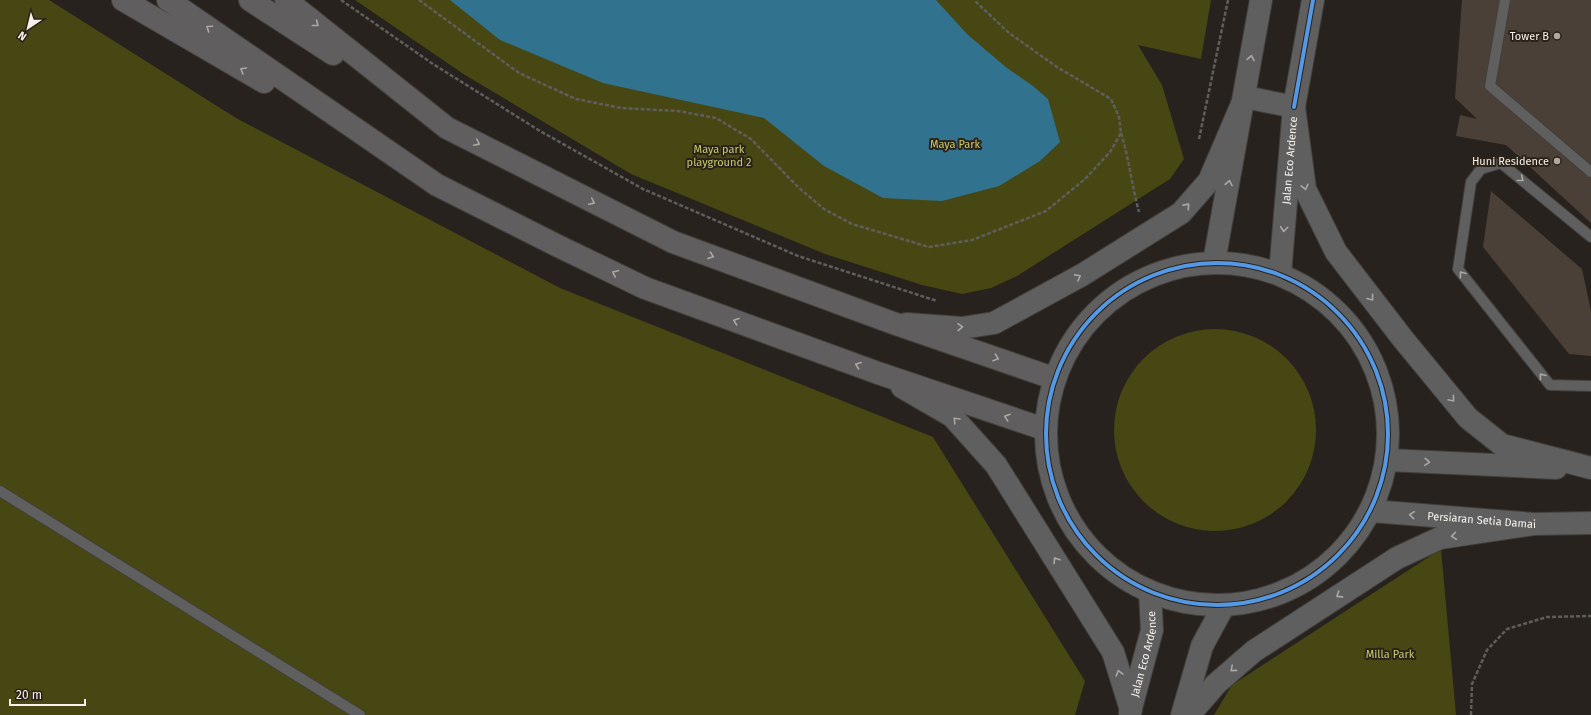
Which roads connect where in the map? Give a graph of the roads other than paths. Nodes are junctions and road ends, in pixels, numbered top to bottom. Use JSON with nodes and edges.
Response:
{"nodes":[{"id":1,"x":123,"y":0,"type":"edge"},
{"id":2,"x":168,"y":0,"type":"edge"},
{"id":3,"x":250,"y":0,"type":"edge"},
{"id":4,"x":286,"y":0,"type":"edge"},
{"id":5,"x":1261,"y":0,"type":"edge"},
{"id":6,"x":1312,"y":0,"type":"edge"},
{"id":7,"x":1505,"y":0,"type":"edge"},
{"id":8,"x":1245,"y":96,"type":"junction"},
{"id":9,"x":1294,"y":107,"type":"junction"},
{"id":10,"x":447,"y":128,"type":"junction"},
{"id":11,"x":410,"y":167,"type":"junction"},
{"id":12,"x":1591,"y":172,"type":"edge"},
{"id":13,"x":1591,"y":237,"type":"edge"},
{"id":14,"x":1214,"y":262,"type":"junction"},
{"id":15,"x":1280,"y":274,"type":"junction"},
{"id":16,"x":893,"y":323,"type":"junction"},
{"id":17,"x":878,"y":373,"type":"junction"},
{"id":18,"x":1053,"y":378,"type":"junction"},
{"id":19,"x":1591,"y":386,"type":"edge"},
{"id":20,"x":1044,"y":429,"type":"junction"},
{"id":21,"x":1388,"y":460,"type":"junction"},
{"id":22,"x":1591,"y":469,"type":"edge"},
{"id":23,"x":0,"y":491,"type":"edge"},
{"id":24,"x":1372,"y":512,"type":"junction"},
{"id":25,"x":1591,"y":523,"type":"edge"},
{"id":26,"x":1534,"y":524,"type":"junction"},
{"id":27,"x":1150,"y":592,"type":"junction"},
{"id":28,"x":1223,"y":607,"type":"junction"},
{"id":29,"x":1130,"y":712,"type":"edge"},
{"id":30,"x":360,"y":715,"type":"edge"},
{"id":31,"x":1182,"y":715,"type":"edge"},
{"id":32,"x":1189,"y":715,"type":"edge"}],
"edges":[{"from":11,"to":1,"type":"highway","one_way":true},
{"from":11,"to":2,"type":"highway","one_way":true},
{"from":3,"to":10,"type":"highway"},
{"from":4,"to":10,"type":"highway","one_way":true},
{"from":8,"to":5,"type":"street","one_way":true},
{"from":6,"to":9,"type":"street","name":"Jalan Eco Ardence"},
{"from":7,"to":12,"type":"lane"},
{"from":8,"to":9,"type":"street"},
{"from":14,"to":8,"type":"street","one_way":true},
{"from":16,"to":8,"type":"street","one_way":true},
{"from":9,"to":15,"type":"street","name":"Jalan Eco Ardence","one_way":true},
{"from":9,"to":22,"type":"street","one_way":true},
{"from":10,"to":16,"type":"highway","one_way":true},
{"from":17,"to":11,"type":"highway","one_way":true},
{"from":19,"to":13,"type":"lane","one_way":true},
{"from":14,"to":15,"type":"street"},
{"from":14,"to":18,"type":"street"},
{"from":15,"to":21,"type":"street"},
{"from":16,"to":18,"type":"highway","one_way":true},
{"from":20,"to":17,"type":"highway","one_way":true},
{"from":29,"to":17,"type":"street","one_way":true},
{"from":18,"to":20,"type":"street"},
{"from":20,"to":27,"type":"street"},
{"from":21,"to":22,"type":"street","one_way":true},
{"from":21,"to":24,"type":"street"},
{"from":23,"to":30,"type":"lane"},
{"from":26,"to":24,"type":"street","name":"Persiaran Setia Damai","one_way":true},
{"from":24,"to":28,"type":"street"},
{"from":25,"to":26,"type":"street","name":"Persiaran Setia Damai"},
{"from":26,"to":32,"type":"street","one_way":true},
{"from":27,"to":28,"type":"street"},
{"from":27,"to":29,"type":"street","name":"Jalan Eco Ardence"},
{"from":28,"to":31,"type":"street"}]}
